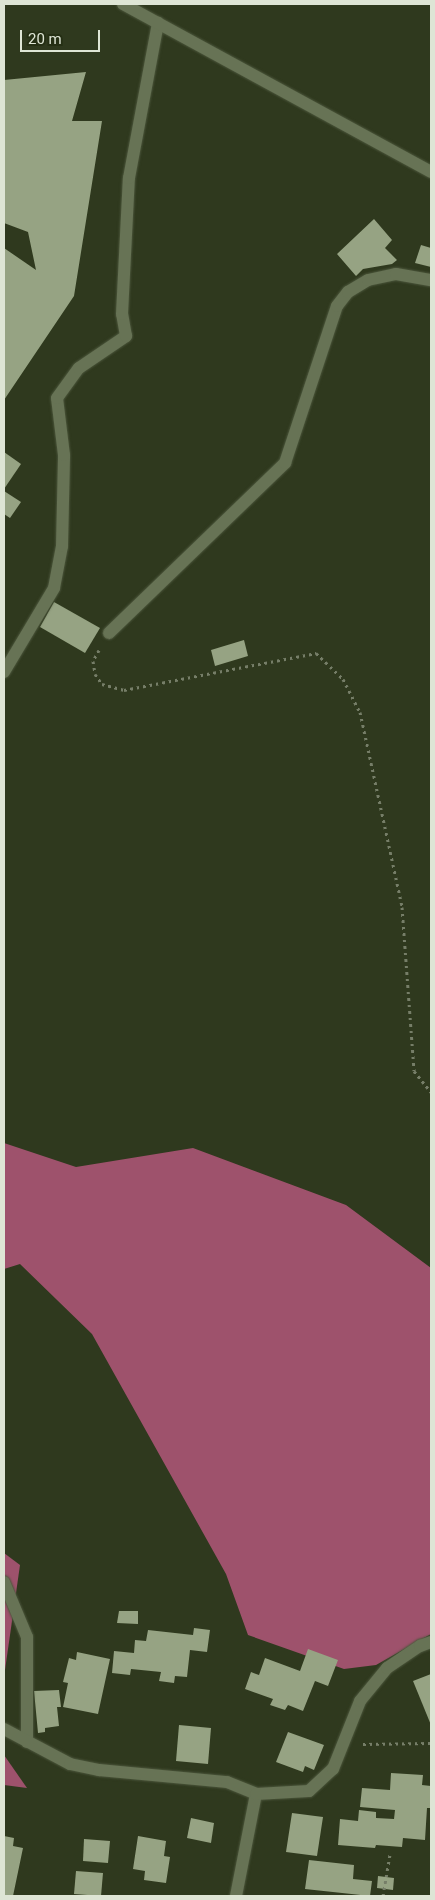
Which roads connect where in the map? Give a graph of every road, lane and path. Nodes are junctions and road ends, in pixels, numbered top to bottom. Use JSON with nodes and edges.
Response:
{"nodes":[{"id":1,"x":123,"y":4,"type":"edge"},
{"id":2,"x":158,"y":23,"type":"junction"},
{"id":3,"x":431,"y":172,"type":"edge"},
{"id":4,"x":431,"y":280,"type":"edge"},
{"id":5,"x":109,"y":633,"type":"joint"},
{"id":6,"x":4,"y":672,"type":"edge"},
{"id":7,"x":431,"y":1092,"type":"edge"},
{"id":8,"x":4,"y":1582,"type":"edge"},
{"id":9,"x":431,"y":1642,"type":"edge"},
{"id":10,"x":4,"y":1729,"type":"edge"},
{"id":11,"x":27,"y":1742,"type":"junction"},
{"id":12,"x":431,"y":1743,"type":"edge"},
{"id":13,"x":343,"y":1744,"type":"junction"},
{"id":14,"x":256,"y":1794,"type":"junction"},
{"id":15,"x":390,"y":1854,"type":"dead end"},
{"id":16,"x":236,"y":1896,"type":"edge"},
{"id":17,"x":383,"y":1896,"type":"edge"}],
"edges":[{"from":1,"to":2,"type":"street"},
{"from":2,"to":3,"type":"street"},
{"from":2,"to":6,"type":"street"},
{"from":4,"to":5,"type":"street"},
{"from":5,"to":7,"type":"path"},
{"from":8,"to":11,"type":"street"},
{"from":9,"to":13,"type":"street"},
{"from":10,"to":11,"type":"street"},
{"from":11,"to":14,"type":"street"},
{"from":12,"to":13,"type":"path"},
{"from":13,"to":14,"type":"street"},
{"from":14,"to":16,"type":"street"},
{"from":15,"to":17,"type":"path"}]}
